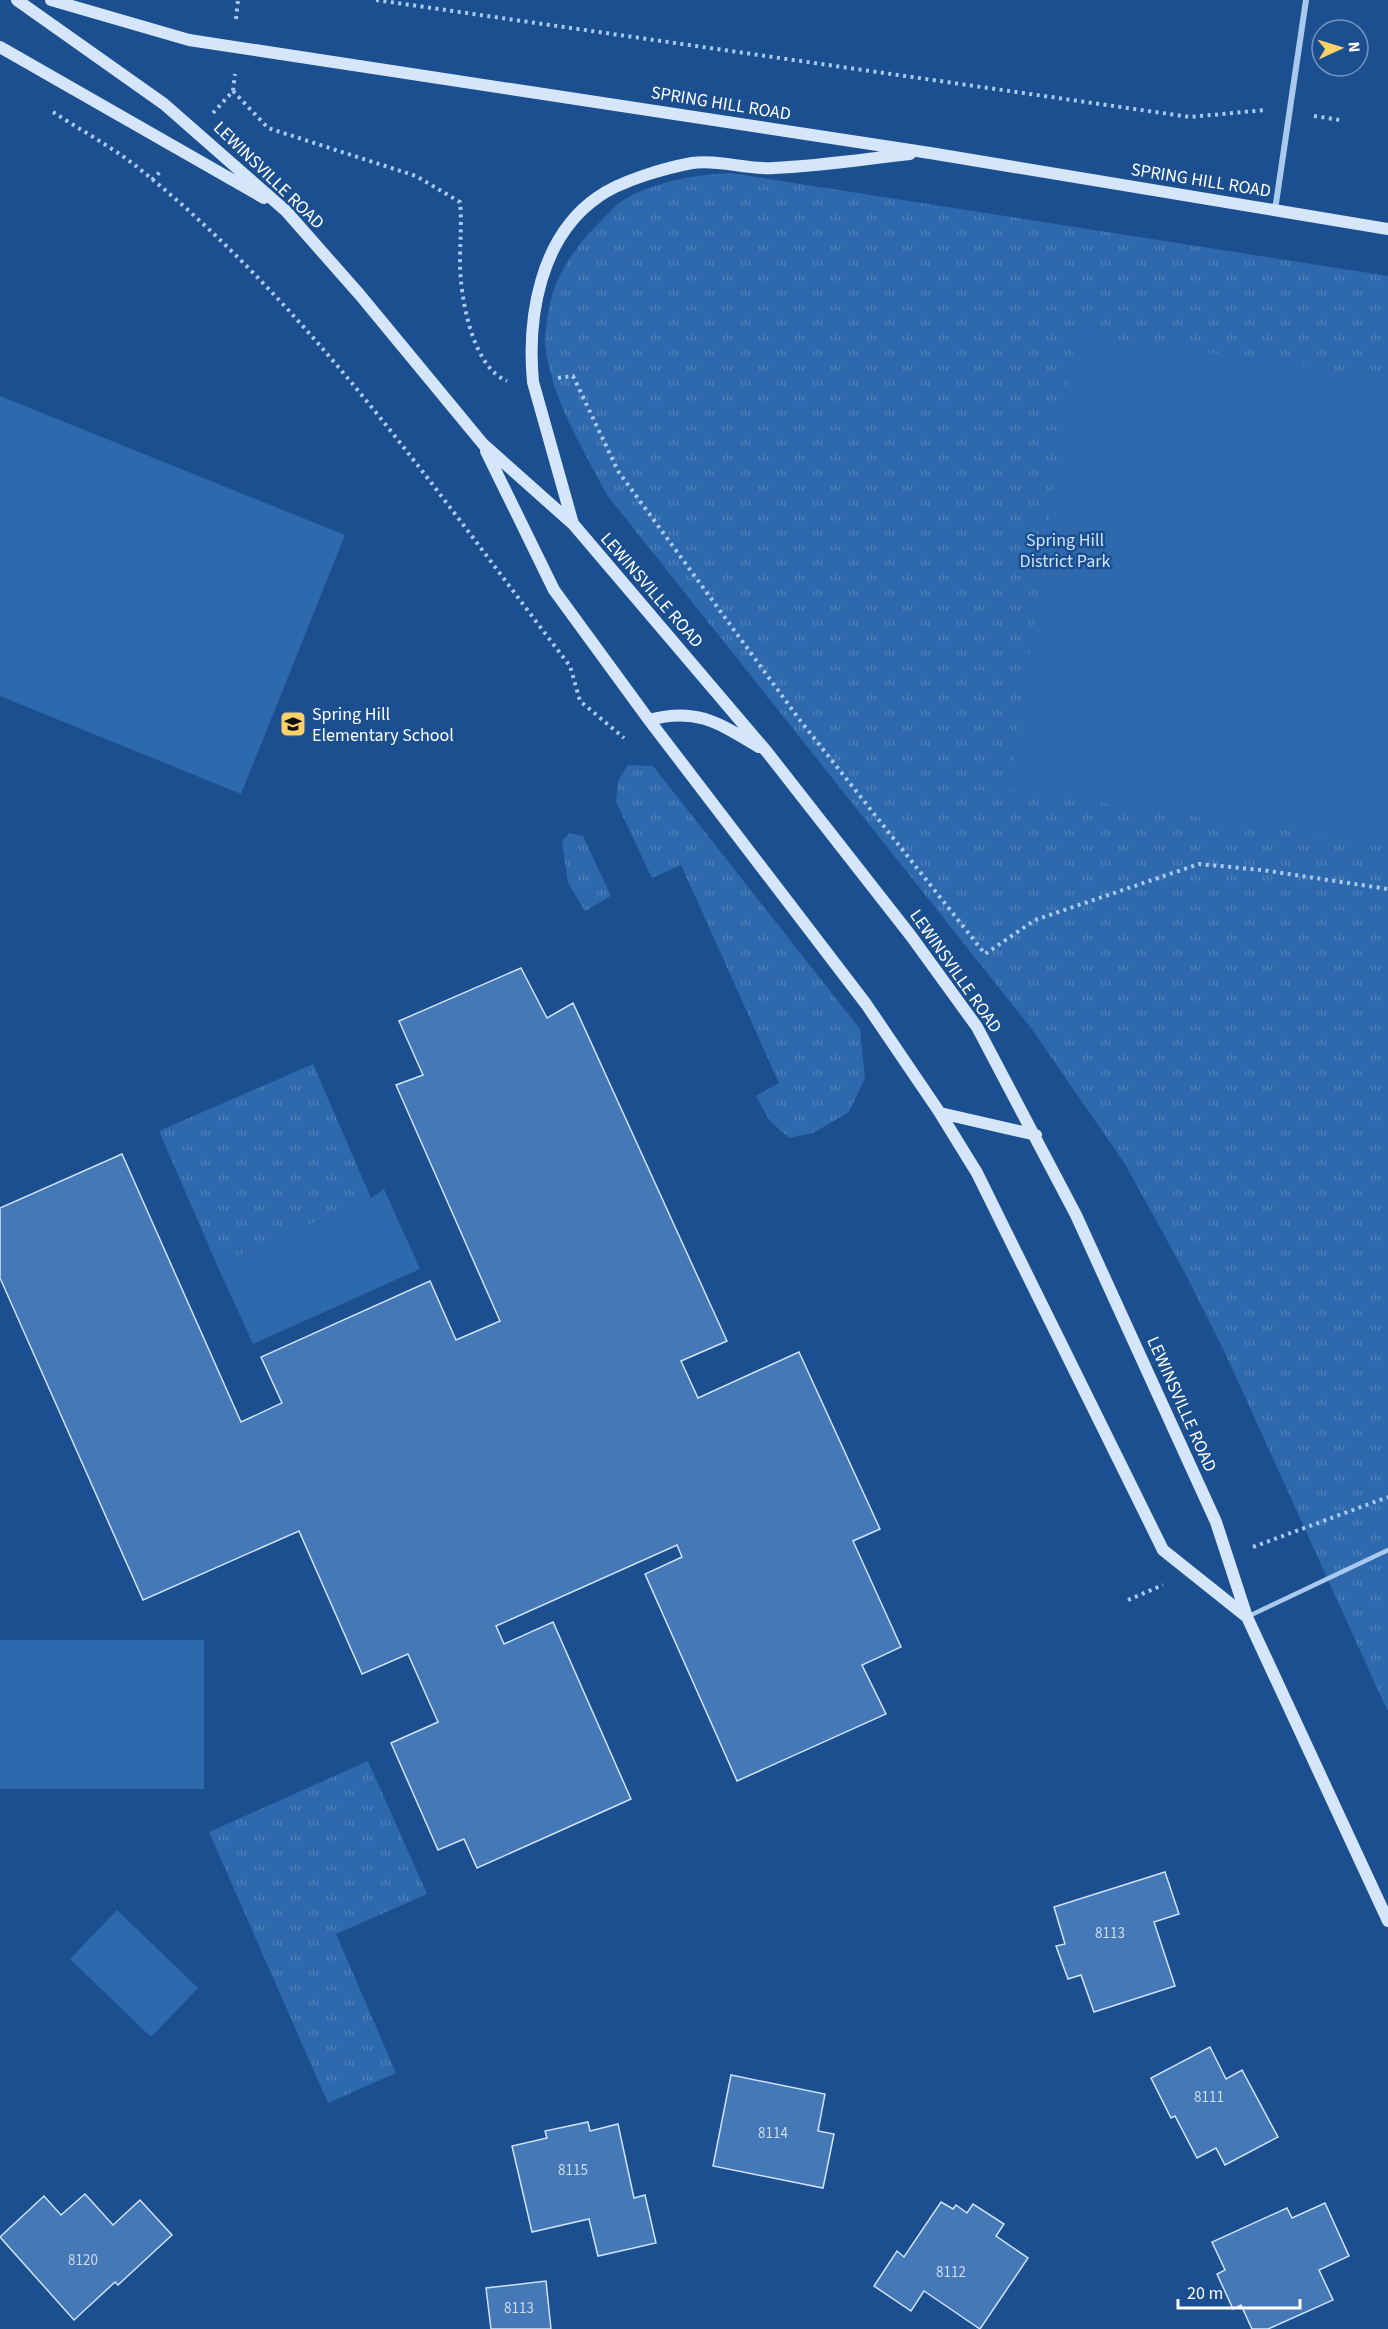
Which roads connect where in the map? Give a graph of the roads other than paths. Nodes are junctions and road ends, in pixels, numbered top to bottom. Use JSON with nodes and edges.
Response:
{"nodes":[{"id":1,"x":17,"y":0,"type":"edge"},
{"id":2,"x":51,"y":0,"type":"edge"},
{"id":3,"x":1306,"y":0,"type":"edge"},
{"id":4,"x":0,"y":47,"type":"edge"},
{"id":5,"x":930,"y":153,"type":"junction"},
{"id":6,"x":1275,"y":210,"type":"junction"},
{"id":7,"x":286,"y":211,"type":"junction"},
{"id":8,"x":1388,"y":229,"type":"edge"},
{"id":9,"x":483,"y":444,"type":"junction"},
{"id":10,"x":573,"y":525,"type":"junction"},
{"id":11,"x":649,"y":720,"type":"junction"},
{"id":12,"x":767,"y":752,"type":"junction"},
{"id":13,"x":940,"y":1113,"type":"junction"},
{"id":14,"x":1036,"y":1135,"type":"junction"},
{"id":15,"x":1388,"y":1550,"type":"edge"},
{"id":16,"x":1246,"y":1617,"type":"junction"},
{"id":17,"x":1388,"y":1921,"type":"edge"}],
"edges":[{"from":1,"to":7,"type":"main road","name":"LEWINSVILLE ROAD"},
{"from":2,"to":5,"type":"main road","name":"SPRING HILL ROAD"},
{"from":3,"to":6,"type":"street"},
{"from":4,"to":7,"type":"main road"},
{"from":5,"to":6,"type":"main road","name":"SPRING HILL ROAD"},
{"from":5,"to":10,"type":"main road"},
{"from":6,"to":8,"type":"main road","name":"SPRING HILL ROAD"},
{"from":7,"to":9,"type":"main road","name":"LEWINSVILLE ROAD"},
{"from":9,"to":10,"type":"main road","name":"LEWINSVILLE ROAD"},
{"from":9,"to":11,"type":"main road","name":"LEWINSVILLE ROAD"},
{"from":10,"to":12,"type":"main road","name":"LEWINSVILLE ROAD"},
{"from":11,"to":12,"type":"main road"},
{"from":11,"to":13,"type":"main road","name":"LEWINSVILLE ROAD"},
{"from":12,"to":14,"type":"main road","name":"LEWINSVILLE ROAD"},
{"from":13,"to":14,"type":"main road"},
{"from":13,"to":16,"type":"main road","name":"LEWINSVILLE ROAD"},
{"from":14,"to":16,"type":"main road","name":"LEWINSVILLE ROAD"},
{"from":15,"to":16,"type":"lane"},
{"from":16,"to":17,"type":"main road","name":"LEWINSVILLE ROAD"}]}
